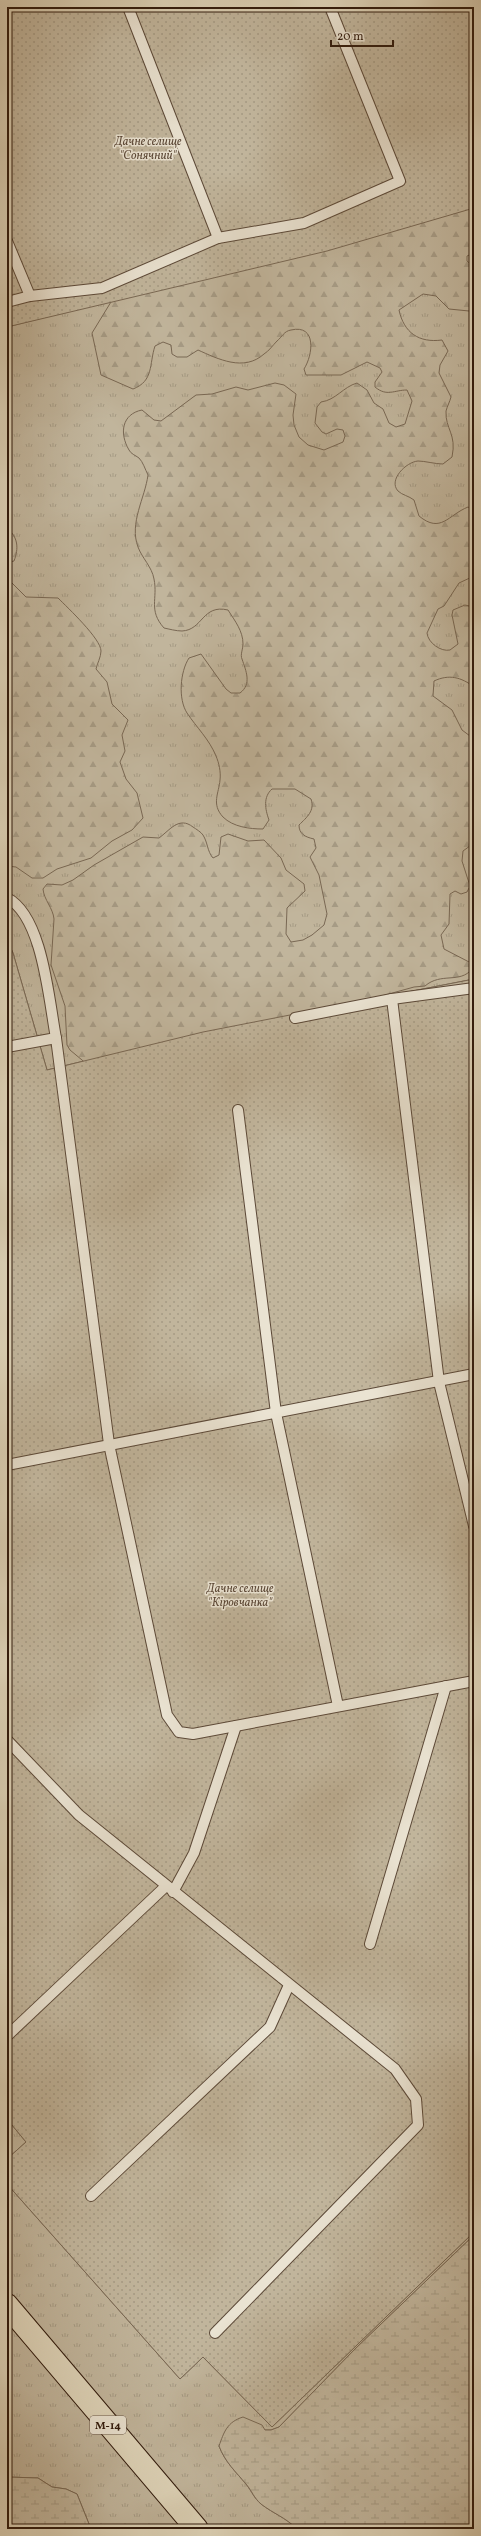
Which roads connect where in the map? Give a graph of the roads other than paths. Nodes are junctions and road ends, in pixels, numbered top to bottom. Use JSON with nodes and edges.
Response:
{"nodes":[{"id":1,"x":128,"y":7,"type":"edge"},
{"id":2,"x":330,"y":7,"type":"edge"},
{"id":3,"x":218,"y":238,"type":"junction"},
{"id":4,"x":7,"y":241,"type":"edge"},
{"id":5,"x":30,"y":296,"type":"junction"},
{"id":6,"x":7,"y":302,"type":"edge"},
{"id":7,"x":7,"y":898,"type":"edge"},
{"id":8,"x":474,"y":988,"type":"edge"},
{"id":9,"x":392,"y":999,"type":"junction"},
{"id":10,"x":295,"y":1018,"type":"dead end"},
{"id":11,"x":56,"y":1038,"type":"junction"},
{"id":12,"x":7,"y":1047,"type":"edge"},
{"id":13,"x":238,"y":1110,"type":"dead end"},
{"id":14,"x":474,"y":1374,"type":"edge"},
{"id":15,"x":439,"y":1382,"type":"junction"},
{"id":16,"x":276,"y":1413,"type":"junction"},
{"id":17,"x":109,"y":1444,"type":"junction"},
{"id":18,"x":7,"y":1465,"type":"edge"},
{"id":19,"x":474,"y":1526,"type":"edge"},
{"id":20,"x":474,"y":1681,"type":"edge"},
{"id":21,"x":446,"y":1686,"type":"junction"},
{"id":22,"x":338,"y":1706,"type":"junction"},
{"id":23,"x":236,"y":1726,"type":"junction"},
{"id":24,"x":7,"y":1740,"type":"edge"},
{"id":25,"x":170,"y":1889,"type":"junction"},
{"id":26,"x":370,"y":1944,"type":"dead end"},
{"id":27,"x":289,"y":1985,"type":"junction"},
{"id":28,"x":7,"y":2036,"type":"edge"},
{"id":29,"x":91,"y":2196,"type":"dead end"},
{"id":30,"x":7,"y":2305,"type":"edge"},
{"id":31,"x":215,"y":2333,"type":"dead end"},
{"id":32,"x":197,"y":2529,"type":"edge"}],
"edges":[{"from":1,"to":3,"type":"lane"},
{"from":2,"to":3,"type":"lane"},
{"from":3,"to":5,"type":"lane"},
{"from":4,"to":5,"type":"lane"},
{"from":5,"to":6,"type":"lane"},
{"from":7,"to":11,"type":"lane"},
{"from":8,"to":9,"type":"lane"},
{"from":9,"to":10,"type":"lane"},
{"from":9,"to":15,"type":"lane"},
{"from":11,"to":12,"type":"lane"},
{"from":11,"to":17,"type":"lane"},
{"from":13,"to":16,"type":"lane"},
{"from":14,"to":15,"type":"lane"},
{"from":15,"to":16,"type":"lane"},
{"from":15,"to":19,"type":"lane"},
{"from":16,"to":17,"type":"lane"},
{"from":16,"to":22,"type":"lane"},
{"from":17,"to":18,"type":"lane"},
{"from":17,"to":23,"type":"lane"},
{"from":20,"to":21,"type":"lane"},
{"from":21,"to":22,"type":"lane"},
{"from":21,"to":26,"type":"lane"},
{"from":22,"to":23,"type":"lane"},
{"from":23,"to":25,"type":"lane"},
{"from":24,"to":25,"type":"lane"},
{"from":25,"to":27,"type":"lane"},
{"from":25,"to":28,"type":"lane"},
{"from":27,"to":29,"type":"lane"},
{"from":27,"to":31,"type":"lane"},
{"from":30,"to":32,"type":"highway","number":"М-14"}]}
